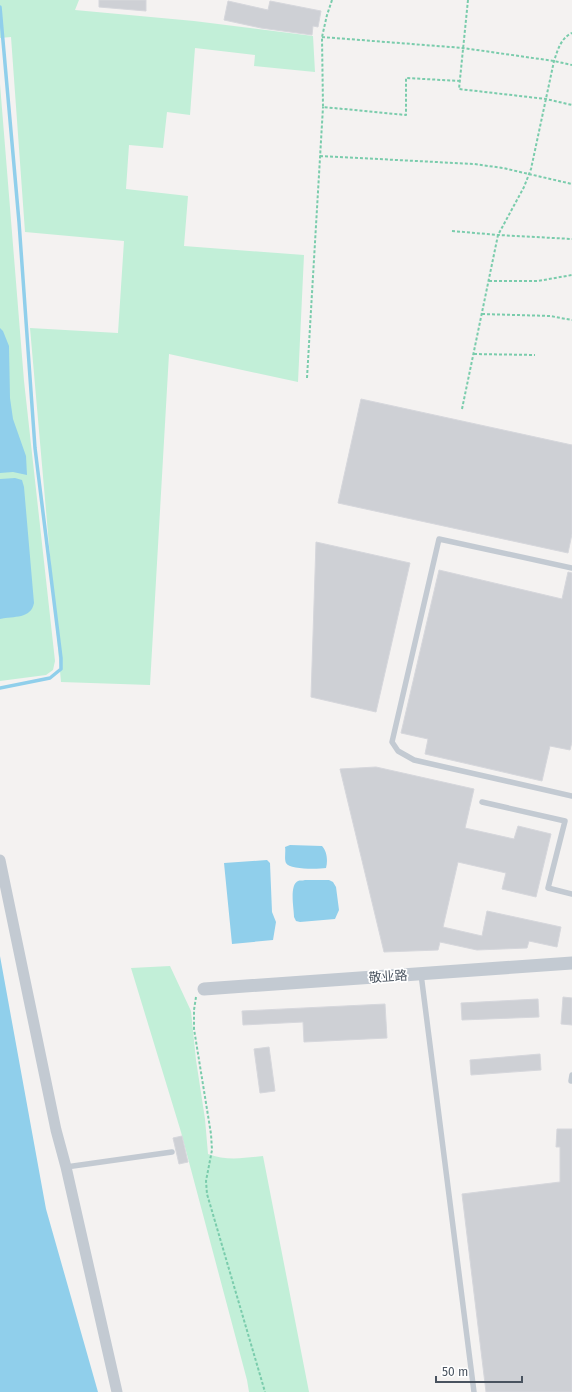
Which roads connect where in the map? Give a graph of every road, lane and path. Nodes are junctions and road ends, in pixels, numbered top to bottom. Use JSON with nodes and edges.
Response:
{"nodes":[{"id":1,"x":332,"y":0,"type":"edge"},
{"id":2,"x":468,"y":0,"type":"edge"},
{"id":3,"x":572,"y":33,"type":"edge"},
{"id":4,"x":322,"y":36,"type":"junction"},
{"id":5,"x":463,"y":48,"type":"junction"},
{"id":6,"x":554,"y":61,"type":"junction"},
{"id":7,"x":572,"y":65,"type":"edge"},
{"id":8,"x":460,"y":81,"type":"junction"},
{"id":9,"x":546,"y":99,"type":"junction"},
{"id":10,"x":572,"y":105,"type":"edge"},
{"id":11,"x":323,"y":107,"type":"junction"},
{"id":12,"x":320,"y":156,"type":"junction"},
{"id":13,"x":529,"y":175,"type":"junction"},
{"id":14,"x":572,"y":184,"type":"edge"},
{"id":15,"x":452,"y":231,"type":"dead end"},
{"id":16,"x":498,"y":235,"type":"junction"},
{"id":17,"x":572,"y":239,"type":"edge"},
{"id":18,"x":572,"y":276,"type":"edge"},
{"id":19,"x":489,"y":281,"type":"junction"},
{"id":20,"x":482,"y":314,"type":"junction"},
{"id":21,"x":572,"y":320,"type":"edge"},
{"id":22,"x":474,"y":354,"type":"junction"},
{"id":23,"x":535,"y":355,"type":"dead end"},
{"id":24,"x":307,"y":378,"type":"dead end"},
{"id":25,"x":462,"y":409,"type":"dead end"},
{"id":26,"x":572,"y":568,"type":"edge"},
{"id":27,"x":572,"y":796,"type":"edge"},
{"id":28,"x":482,"y":802,"type":"dead end"},
{"id":29,"x":0,"y":860,"type":"edge"},
{"id":30,"x":572,"y":894,"type":"edge"},
{"id":31,"x":572,"y":962,"type":"edge"},
{"id":32,"x":421,"y":973,"type":"junction"},
{"id":33,"x":204,"y":989,"type":"joint"},
{"id":34,"x":172,"y":1152,"type":"dead end"},
{"id":35,"x":66,"y":1167,"type":"junction"},
{"id":36,"x":117,"y":1392,"type":"edge"},
{"id":37,"x":265,"y":1392,"type":"edge"},
{"id":38,"x":474,"y":1392,"type":"edge"}],
"edges":[{"from":1,"to":4,"type":"path"},
{"from":2,"to":5,"type":"path"},
{"from":3,"to":6,"type":"path"},
{"from":4,"to":5,"type":"path"},
{"from":4,"to":11,"type":"path"},
{"from":5,"to":6,"type":"path"},
{"from":5,"to":8,"type":"path"},
{"from":6,"to":7,"type":"path"},
{"from":6,"to":9,"type":"path"},
{"from":8,"to":9,"type":"path"},
{"from":8,"to":11,"type":"path"},
{"from":9,"to":10,"type":"path"},
{"from":9,"to":13,"type":"path"},
{"from":11,"to":12,"type":"path"},
{"from":12,"to":13,"type":"path"},
{"from":12,"to":24,"type":"path"},
{"from":13,"to":14,"type":"path"},
{"from":13,"to":16,"type":"path"},
{"from":15,"to":16,"type":"path"},
{"from":16,"to":17,"type":"path"},
{"from":16,"to":19,"type":"path"},
{"from":18,"to":19,"type":"path"},
{"from":19,"to":20,"type":"path"},
{"from":20,"to":21,"type":"path"},
{"from":20,"to":22,"type":"path"},
{"from":22,"to":23,"type":"path"},
{"from":22,"to":25,"type":"path"},
{"from":26,"to":27,"type":"lane"},
{"from":28,"to":30,"type":"lane"},
{"from":29,"to":35,"type":"street"},
{"from":31,"to":32,"type":"street","name":"敬业路"},
{"from":32,"to":33,"type":"street","name":"敬业路"},
{"from":32,"to":38,"type":"lane"},
{"from":33,"to":37,"type":"path"},
{"from":34,"to":35,"type":"lane"},
{"from":35,"to":36,"type":"street"}]}
